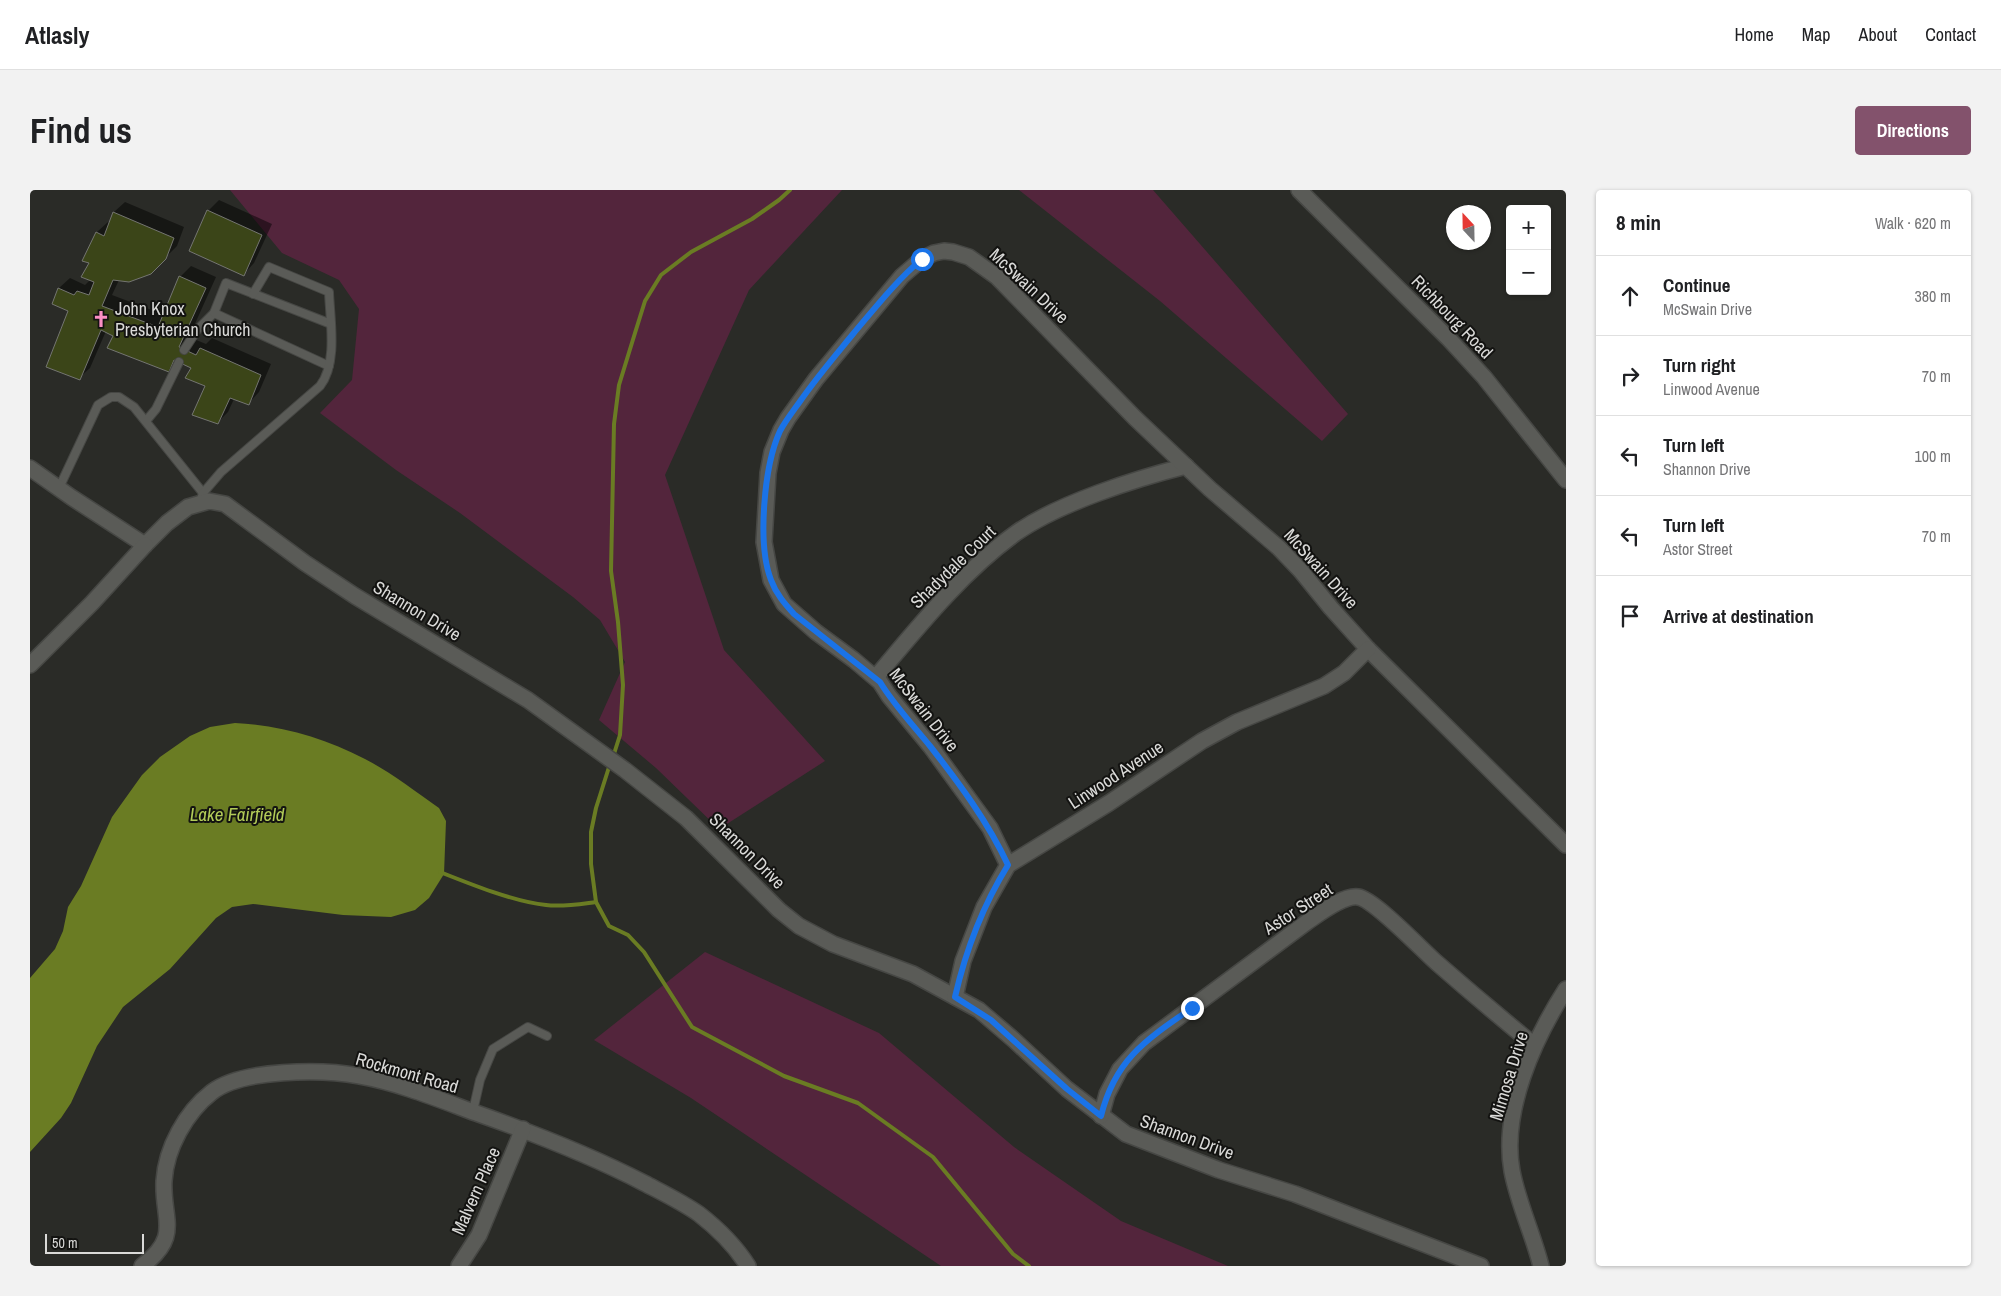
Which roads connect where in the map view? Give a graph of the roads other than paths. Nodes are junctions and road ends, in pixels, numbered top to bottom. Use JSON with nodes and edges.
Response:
{"nodes":[{"id":1,"x":1298,"y":190,"type":"edge"},
{"id":2,"x":253,"y":294,"type":"junction"},
{"id":3,"x":214,"y":313,"type":"junction"},
{"id":4,"x":331,"y":324,"type":"junction"},
{"id":5,"x":184,"y":350,"type":"dead end"},
{"id":6,"x":179,"y":362,"type":"dead end"},
{"id":7,"x":329,"y":366,"type":"junction"},
{"id":8,"x":146,"y":421,"type":"junction"},
{"id":9,"x":1186,"y":466,"type":"junction"},
{"id":10,"x":30,"y":468,"type":"edge"},
{"id":11,"x":1566,"y":480,"type":"edge"},
{"id":12,"x":59,"y":488,"type":"junction"},
{"id":13,"x":202,"y":498,"type":"junction"},
{"id":14,"x":145,"y":545,"type":"junction"},
{"id":15,"x":1368,"y":649,"type":"junction"},
{"id":16,"x":30,"y":665,"type":"edge"},
{"id":17,"x":876,"y":677,"type":"junction"},
{"id":18,"x":1566,"y":845,"type":"edge"},
{"id":19,"x":1008,"y":865,"type":"junction"},
{"id":20,"x":1566,"y":989,"type":"edge"},
{"id":21,"x":955,"y":997,"type":"junction"},
{"id":22,"x":547,"y":1036,"type":"dead end"},
{"id":23,"x":1534,"y":1045,"type":"junction"},
{"id":24,"x":473,"y":1111,"type":"junction"},
{"id":25,"x":1101,"y":1116,"type":"junction"},
{"id":26,"x":523,"y":1130,"type":"junction"},
{"id":27,"x":142,"y":1266,"type":"edge"},
{"id":28,"x":459,"y":1266,"type":"edge"},
{"id":29,"x":748,"y":1266,"type":"edge"},
{"id":30,"x":1481,"y":1266,"type":"edge"},
{"id":31,"x":1541,"y":1266,"type":"edge"}],
"edges":[{"from":1,"to":11,"type":"street","name":"Richbourg Road"},
{"from":2,"to":3,"type":"lane"},
{"from":2,"to":4,"type":"lane"},
{"from":2,"to":4,"type":"lane"},
{"from":3,"to":5,"type":"lane"},
{"from":3,"to":7,"type":"lane"},
{"from":4,"to":7,"type":"lane"},
{"from":6,"to":8,"type":"lane"},
{"from":7,"to":13,"type":"lane"},
{"from":8,"to":12,"type":"lane"},
{"from":8,"to":13,"type":"lane"},
{"from":9,"to":15,"type":"street","name":"McSwain Drive"},
{"from":9,"to":17,"type":"street","name":"Shadydale Court"},
{"from":9,"to":17,"type":"street","name":"McSwain Drive"},
{"from":10,"to":12,"type":"street"},
{"from":12,"to":14,"type":"street"},
{"from":13,"to":14,"type":"street"},
{"from":13,"to":21,"type":"street","name":"Shannon Drive"},
{"from":14,"to":16,"type":"street"},
{"from":15,"to":18,"type":"street","name":"McSwain Drive"},
{"from":15,"to":19,"type":"street","name":"Linwood Avenue"},
{"from":17,"to":19,"type":"street","name":"McSwain Drive"},
{"from":19,"to":21,"type":"street","name":"Linwood Avenue"},
{"from":20,"to":23,"type":"street","name":"Mimosa Drive"},
{"from":21,"to":25,"type":"street","name":"Shannon Drive"},
{"from":22,"to":24,"type":"lane"},
{"from":23,"to":25,"type":"street","name":"Astor Street"},
{"from":23,"to":31,"type":"street","name":"Mimosa Drive"},
{"from":24,"to":26,"type":"street","name":"Rockmont Road"},
{"from":24,"to":27,"type":"street","name":"Rockmont Road"},
{"from":25,"to":30,"type":"street","name":"Shannon Drive"},
{"from":26,"to":28,"type":"street","name":"Malvern Place"},
{"from":26,"to":29,"type":"street","name":"Rockmont Road"}]}
